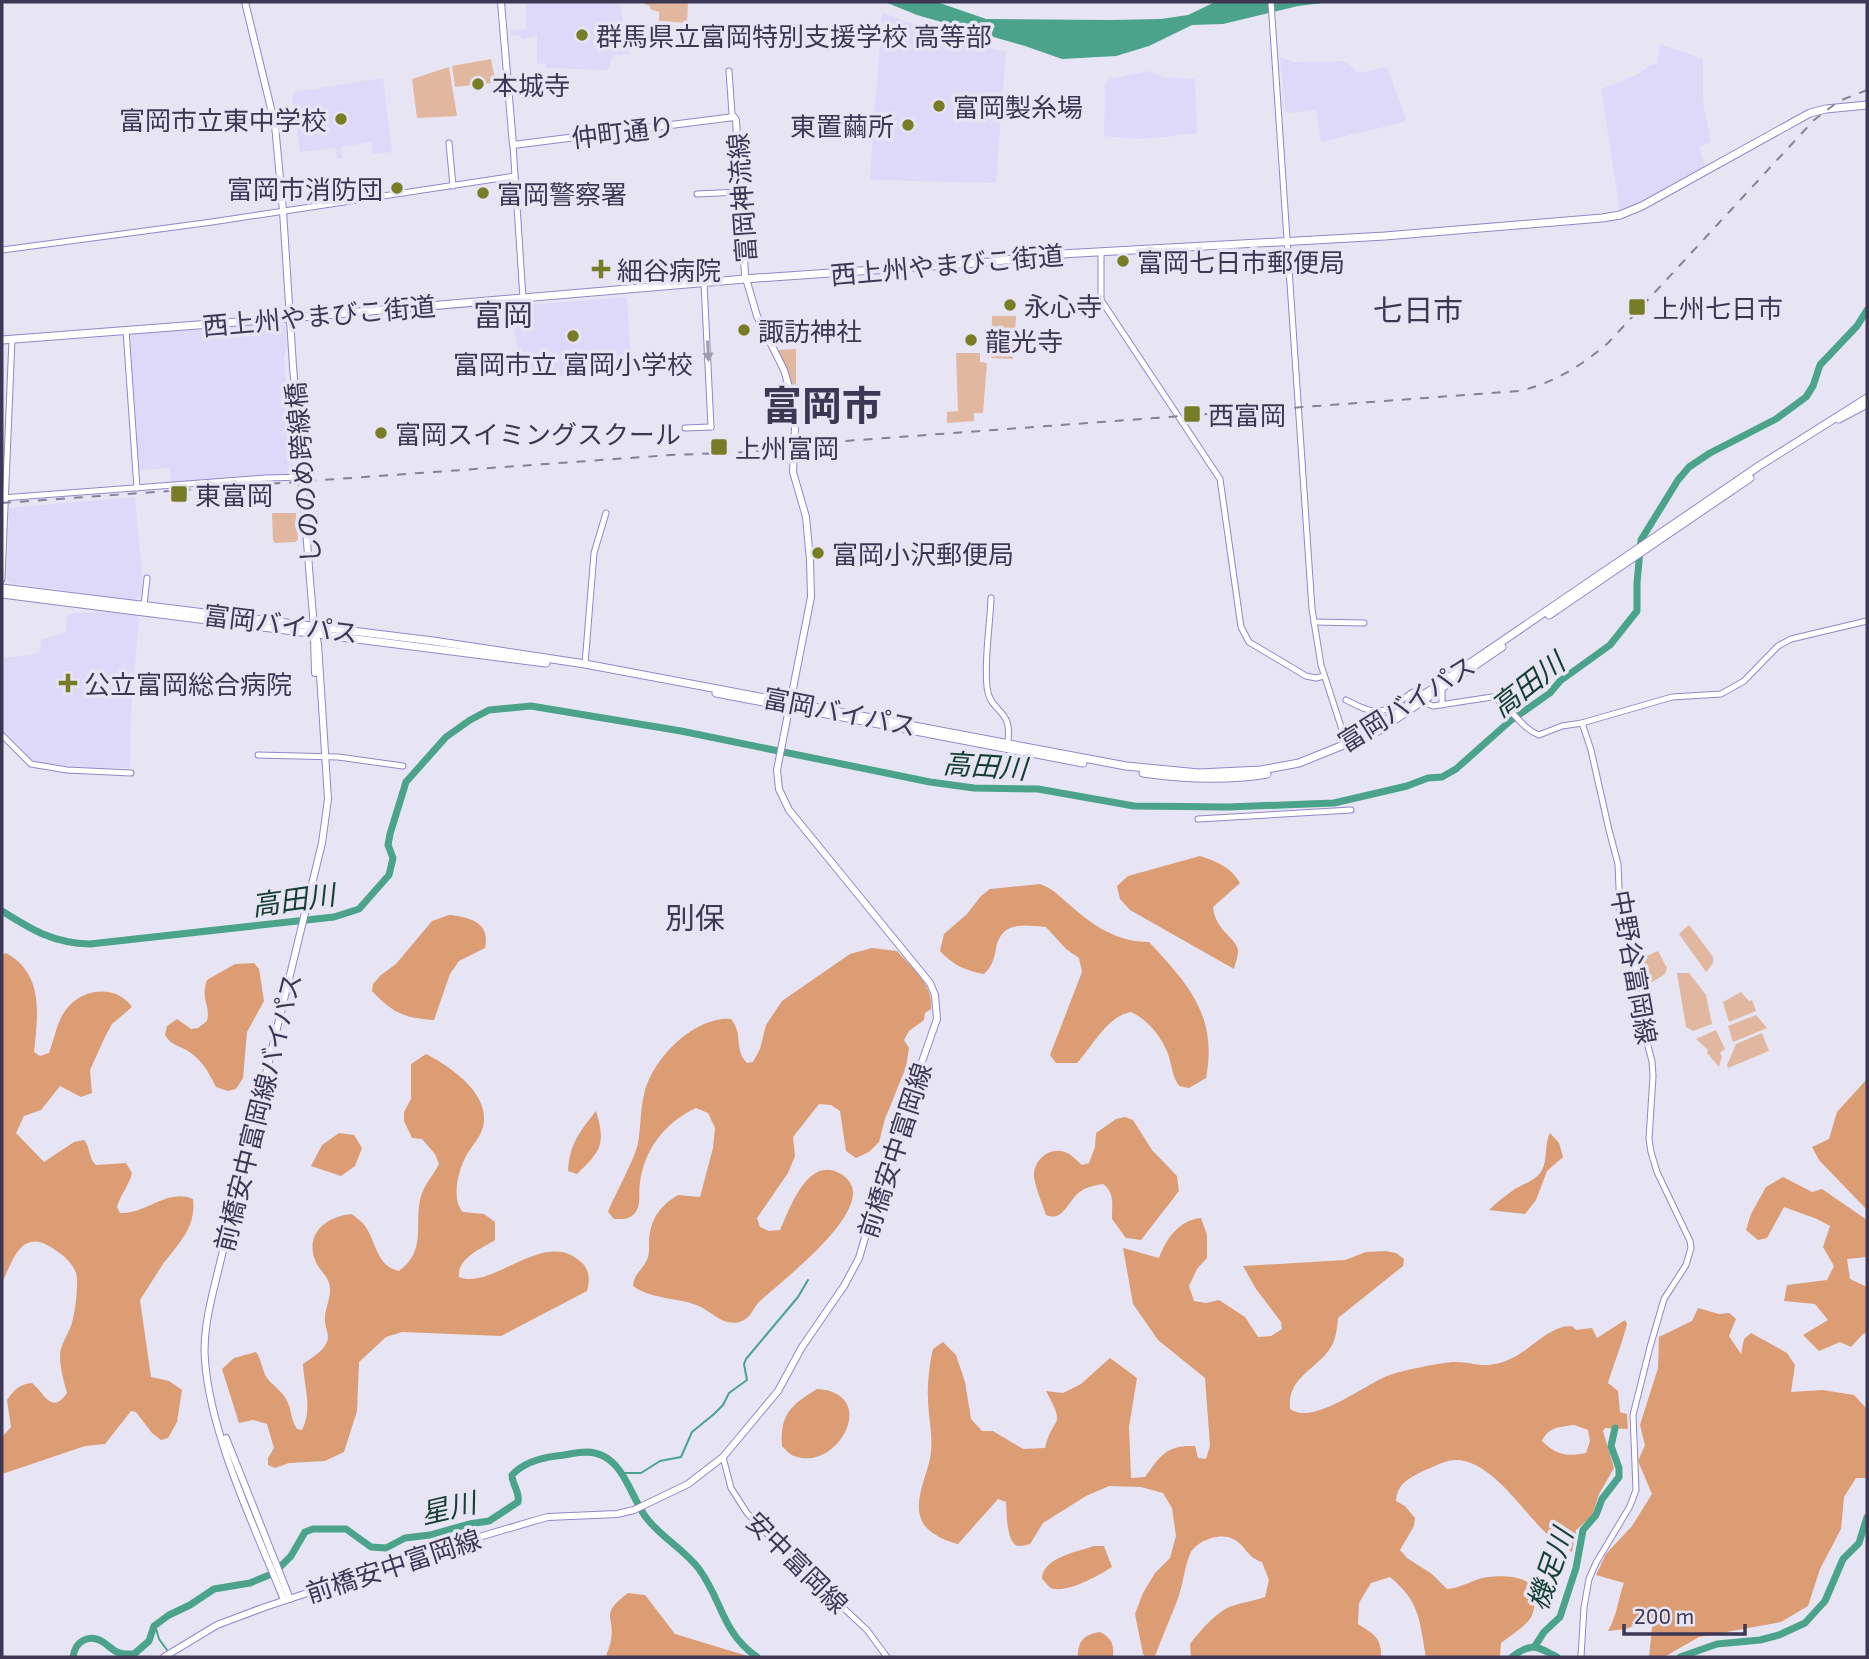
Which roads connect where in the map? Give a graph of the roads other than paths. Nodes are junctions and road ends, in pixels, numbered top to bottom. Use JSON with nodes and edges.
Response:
{"nodes":[{"id":1,"x":245,"y":2,"type":"edge"},
{"id":2,"x":501,"y":2,"type":"edge"},
{"id":3,"x":1271,"y":2,"type":"edge"},
{"id":4,"x":729,"y":71,"type":"dead end"},
{"id":5,"x":1867,"y":105,"type":"edge"},
{"id":6,"x":734,"y":117,"type":"junction"},
{"id":7,"x":449,"y":143,"type":"dead end"},
{"id":8,"x":513,"y":145,"type":"junction"},
{"id":9,"x":516,"y":176,"type":"junction"},
{"id":10,"x":453,"y":186,"type":"junction"},
{"id":11,"x":740,"y":192,"type":"junction"},
{"id":12,"x":698,"y":194,"type":"dead end"},
{"id":13,"x":283,"y":211,"type":"junction"},
{"id":14,"x":1287,"y":241,"type":"junction"},
{"id":15,"x":2,"y":250,"type":"edge"},
{"id":16,"x":1101,"y":252,"type":"junction"},
{"id":17,"x":747,"y":279,"type":"junction"},
{"id":18,"x":704,"y":283,"type":"junction"},
{"id":19,"x":523,"y":298,"type":"junction"},
{"id":20,"x":289,"y":318,"type":"junction"},
{"id":21,"x":125,"y":330,"type":"junction"},
{"id":22,"x":12,"y":339,"type":"junction"},
{"id":23,"x":2,"y":340,"type":"edge"},
{"id":24,"x":1867,"y":398,"type":"edge"},
{"id":25,"x":1867,"y":404,"type":"edge"},
{"id":26,"x":685,"y":428,"type":"dead end"},
{"id":27,"x":307,"y":477,"type":"dead end"},
{"id":28,"x":137,"y":488,"type":"junction"},
{"id":29,"x":3,"y":497,"type":"edge"},
{"id":30,"x":606,"y":513,"type":"dead end"},
{"id":31,"x":1687,"y":517,"type":"junction"},
{"id":32,"x":146,"y":578,"type":"dead end"},
{"id":33,"x":2,"y":579,"type":"edge"},
{"id":34,"x":2,"y":588,"type":"edge"},
{"id":35,"x":2,"y":594,"type":"edge"},
{"id":36,"x":991,"y":598,"type":"dead end"},
{"id":37,"x":144,"y":606,"type":"junction"},
{"id":38,"x":1867,"y":621,"type":"edge"},
{"id":39,"x":1314,"y":622,"type":"junction"},
{"id":40,"x":1364,"y":623,"type":"dead end"},
{"id":41,"x":315,"y":630,"type":"junction"},
{"id":42,"x":585,"y":664,"type":"junction"},
{"id":43,"x":1324,"y":676,"type":"junction"},
{"id":44,"x":1442,"y":689,"type":"junction"},
{"id":45,"x":1423,"y":698,"type":"junction"},
{"id":46,"x":1346,"y":700,"type":"dead end"},
{"id":47,"x":790,"y":704,"type":"junction"},
{"id":48,"x":1442,"y":705,"type":"junction"},
{"id":49,"x":1376,"y":713,"type":"junction"},
{"id":50,"x":1582,"y":723,"type":"junction"},
{"id":51,"x":1375,"y":728,"type":"junction"},
{"id":52,"x":2,"y":735,"type":"edge"},
{"id":53,"x":1007,"y":746,"type":"junction"},
{"id":54,"x":1347,"y":746,"type":"junction"},
{"id":55,"x":258,"y":755,"type":"dead end"},
{"id":56,"x":323,"y":757,"type":"junction"},
{"id":57,"x":403,"y":766,"type":"dead end"},
{"id":58,"x":131,"y":773,"type":"dead end"},
{"id":59,"x":1351,"y":810,"type":"dead end"},
{"id":60,"x":1198,"y":819,"type":"dead end"},
{"id":61,"x":723,"y":1457,"type":"junction"},
{"id":62,"x":287,"y":1600,"type":"junction"},
{"id":63,"x":164,"y":1657,"type":"edge"},
{"id":64,"x":887,"y":1657,"type":"edge"},
{"id":65,"x":1581,"y":1657,"type":"edge"}],
"edges":[{"from":1,"to":13,"type":"main road"},
{"from":2,"to":8,"type":"main road"},
{"from":3,"to":14,"type":"street"},
{"from":4,"to":6,"type":"street"},
{"from":5,"to":14,"type":"highway","name":"西上州やまびこ街道"},
{"from":6,"to":8,"type":"main road","name":"仲町通り"},
{"from":6,"to":11,"type":"main road","name":"富岡神流線"},
{"from":7,"to":10,"type":"street"},
{"from":8,"to":9,"type":"street"},
{"from":9,"to":10,"type":"street"},
{"from":9,"to":19,"type":"street"},
{"from":10,"to":13,"type":"street"},
{"from":11,"to":12,"type":"street"},
{"from":11,"to":17,"type":"main road","name":"富岡神流線"},
{"from":13,"to":15,"type":"street"},
{"from":13,"to":20,"type":"main road"},
{"from":14,"to":16,"type":"highway","name":"西上州やまびこ街道"},
{"from":14,"to":39,"type":"street"},
{"from":16,"to":17,"type":"highway","name":"西上州やまびこ街道"},
{"from":16,"to":43,"type":"street"},
{"from":17,"to":18,"type":"highway","name":"西上州やまびこ街道"},
{"from":17,"to":47,"type":"main road"},
{"from":18,"to":19,"type":"highway","name":"西上州やまびこ街道"},
{"from":18,"to":26,"type":"street","one_way":true},
{"from":19,"to":20,"type":"highway","name":"西上州やまびこ街道"},
{"from":20,"to":21,"type":"highway","name":"西上州やまびこ街道"},
{"from":20,"to":41,"type":"main road","name":"しののめ跨線橋","bridge":true},
{"from":21,"to":22,"type":"highway","name":"西上州やまびこ街道"},
{"from":21,"to":28,"type":"street"},
{"from":22,"to":23,"type":"highway","name":"西上州やまびこ街道"},
{"from":22,"to":29,"type":"street"},
{"from":24,"to":31,"type":"highway","name":"富岡バイパス"},
{"from":25,"to":31,"type":"highway","name":"富岡バイパス"},
{"from":27,"to":28,"type":"street"},
{"from":28,"to":29,"type":"street"},
{"from":29,"to":33,"type":"street"},
{"from":30,"to":42,"type":"street"},
{"from":31,"to":44,"type":"highway","name":"富岡バイパス"},
{"from":31,"to":45,"type":"highway","name":"富岡バイパス"},
{"from":32,"to":37,"type":"street"},
{"from":34,"to":37,"type":"highway","name":"富岡バイパス"},
{"from":35,"to":41,"type":"highway","name":"富岡バイパス"},
{"from":36,"to":53,"type":"street"},
{"from":37,"to":41,"type":"highway","name":"富岡バイパス"},
{"from":38,"to":50,"type":"street"},
{"from":39,"to":40,"type":"street"},
{"from":39,"to":43,"type":"street"},
{"from":41,"to":42,"type":"highway","name":"富岡バイパス"},
{"from":41,"to":47,"type":"highway","name":"富岡バイパス"},
{"from":41,"to":56,"type":"main road","name":"前橋安中富岡線バイパス"},
{"from":42,"to":47,"type":"highway","name":"富岡バイパス"},
{"from":43,"to":54,"type":"street"},
{"from":44,"to":45,"type":"highway","name":"富岡バイパス"},
{"from":44,"to":48,"type":"street"},
{"from":45,"to":48,"type":"street"},
{"from":45,"to":49,"type":"street"},
{"from":45,"to":51,"type":"highway","name":"富岡バイパス"},
{"from":45,"to":54,"type":"highway","name":"富岡バイパス"},
{"from":46,"to":49,"type":"street"},
{"from":47,"to":53,"type":"highway","name":"富岡バイパス"},
{"from":47,"to":61,"type":"main road","name":"前橋安中富岡線"},
{"from":48,"to":50,"type":"street"},
{"from":49,"to":51,"type":"highway"},
{"from":50,"to":65,"type":"street","name":"中野谷富岡線"},
{"from":51,"to":54,"type":"highway","name":"富岡バイパス"},
{"from":52,"to":58,"type":"street"},
{"from":53,"to":54,"type":"highway","name":"富岡バイパス"},
{"from":55,"to":56,"type":"street"},
{"from":56,"to":57,"type":"street"},
{"from":56,"to":62,"type":"main road","name":"前橋安中富岡線バイパス"},
{"from":59,"to":60,"type":"street"},
{"from":61,"to":62,"type":"main road","name":"前橋安中富岡線"},
{"from":61,"to":64,"type":"street","name":"安中富岡線"},
{"from":62,"to":63,"type":"main road","name":"前橋安中富岡線"}]}
